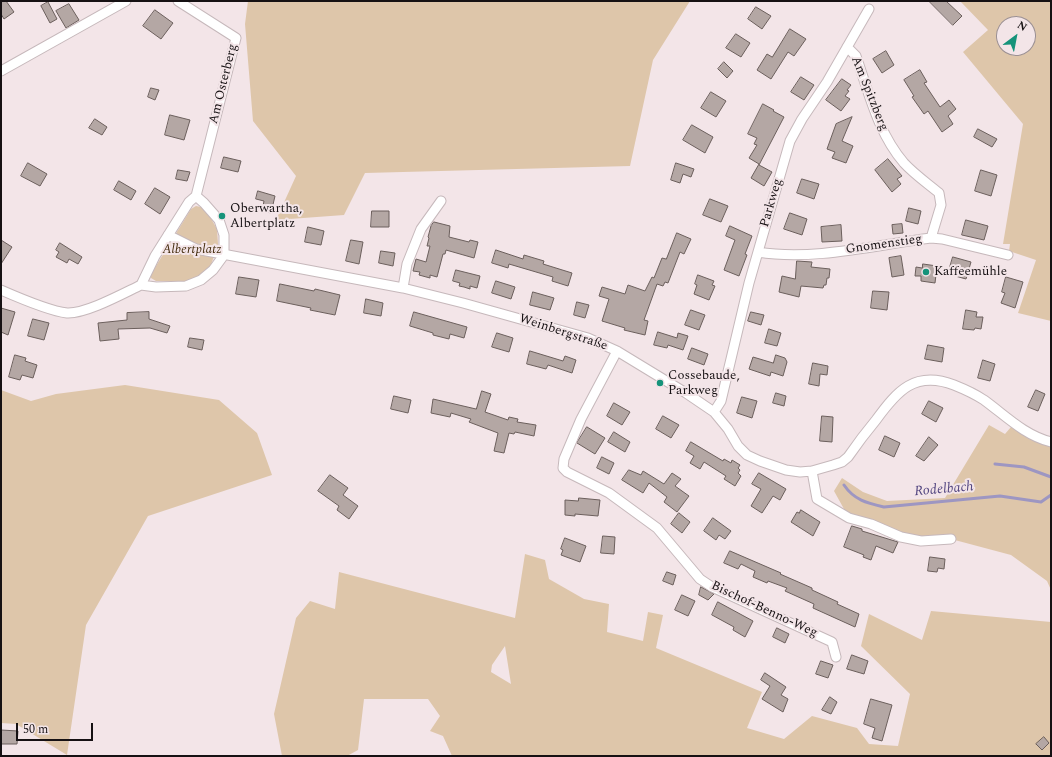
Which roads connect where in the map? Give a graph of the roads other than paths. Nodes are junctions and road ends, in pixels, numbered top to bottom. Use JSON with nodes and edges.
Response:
{"nodes":[{"id":1,"x":126,"y":1,"type":"edge"},
{"id":2,"x":178,"y":1,"type":"edge"},
{"id":3,"x":869,"y":9,"type":"dead end"},
{"id":4,"x":847,"y":47,"type":"junction"},
{"id":5,"x":1,"y":71,"type":"edge"},
{"id":6,"x":196,"y":196,"type":"junction"},
{"id":7,"x":441,"y":201,"type":"dead end"},
{"id":8,"x":168,"y":235,"type":"junction"},
{"id":9,"x":931,"y":238,"type":"junction"},
{"id":10,"x":758,"y":252,"type":"junction"},
{"id":11,"x":224,"y":255,"type":"junction"},
{"id":12,"x":1008,"y":255,"type":"dead end"},
{"id":13,"x":141,"y":284,"type":"junction"},
{"id":14,"x":403,"y":288,"type":"junction"},
{"id":15,"x":1,"y":290,"type":"edge"},
{"id":16,"x":617,"y":351,"type":"junction"},
{"id":17,"x":714,"y":412,"type":"junction"},
{"id":18,"x":1051,"y":442,"type":"edge"},
{"id":19,"x":812,"y":471,"type":"junction"},
{"id":20,"x":951,"y":540,"type":"dead end"},
{"id":21,"x":836,"y":657,"type":"dead end"}],
"edges":[{"from":1,"to":5,"type":"street"},
{"from":2,"to":6,"type":"street","name":"Am Osterberg"},
{"from":3,"to":4,"type":"street","name":"Parkweg"},
{"from":4,"to":9,"type":"street","name":"Am Spitzberg"},
{"from":4,"to":10,"type":"street","name":"Parkweg"},
{"from":6,"to":8,"type":"street"},
{"from":6,"to":11,"type":"street"},
{"from":7,"to":14,"type":"street"},
{"from":8,"to":11,"type":"street"},
{"from":8,"to":13,"type":"street"},
{"from":9,"to":10,"type":"street","name":"Gnomenstieg"},
{"from":9,"to":12,"type":"street","name":"Gnomenstieg"},
{"from":10,"to":17,"type":"street","name":"Parkweg"},
{"from":11,"to":13,"type":"street"},
{"from":11,"to":14,"type":"street","name":"Weinbergstraße"},
{"from":13,"to":15,"type":"street"},
{"from":14,"to":16,"type":"street","name":"Weinbergstraße"},
{"from":16,"to":17,"type":"street","name":"Weinbergstraße"},
{"from":16,"to":21,"type":"street","name":"Bischof-Benno-Weg"},
{"from":17,"to":19,"type":"street","name":"Weinbergstraße"},
{"from":18,"to":19,"type":"street","name":"Weinbergstraße"},
{"from":19,"to":20,"type":"street"}]}
